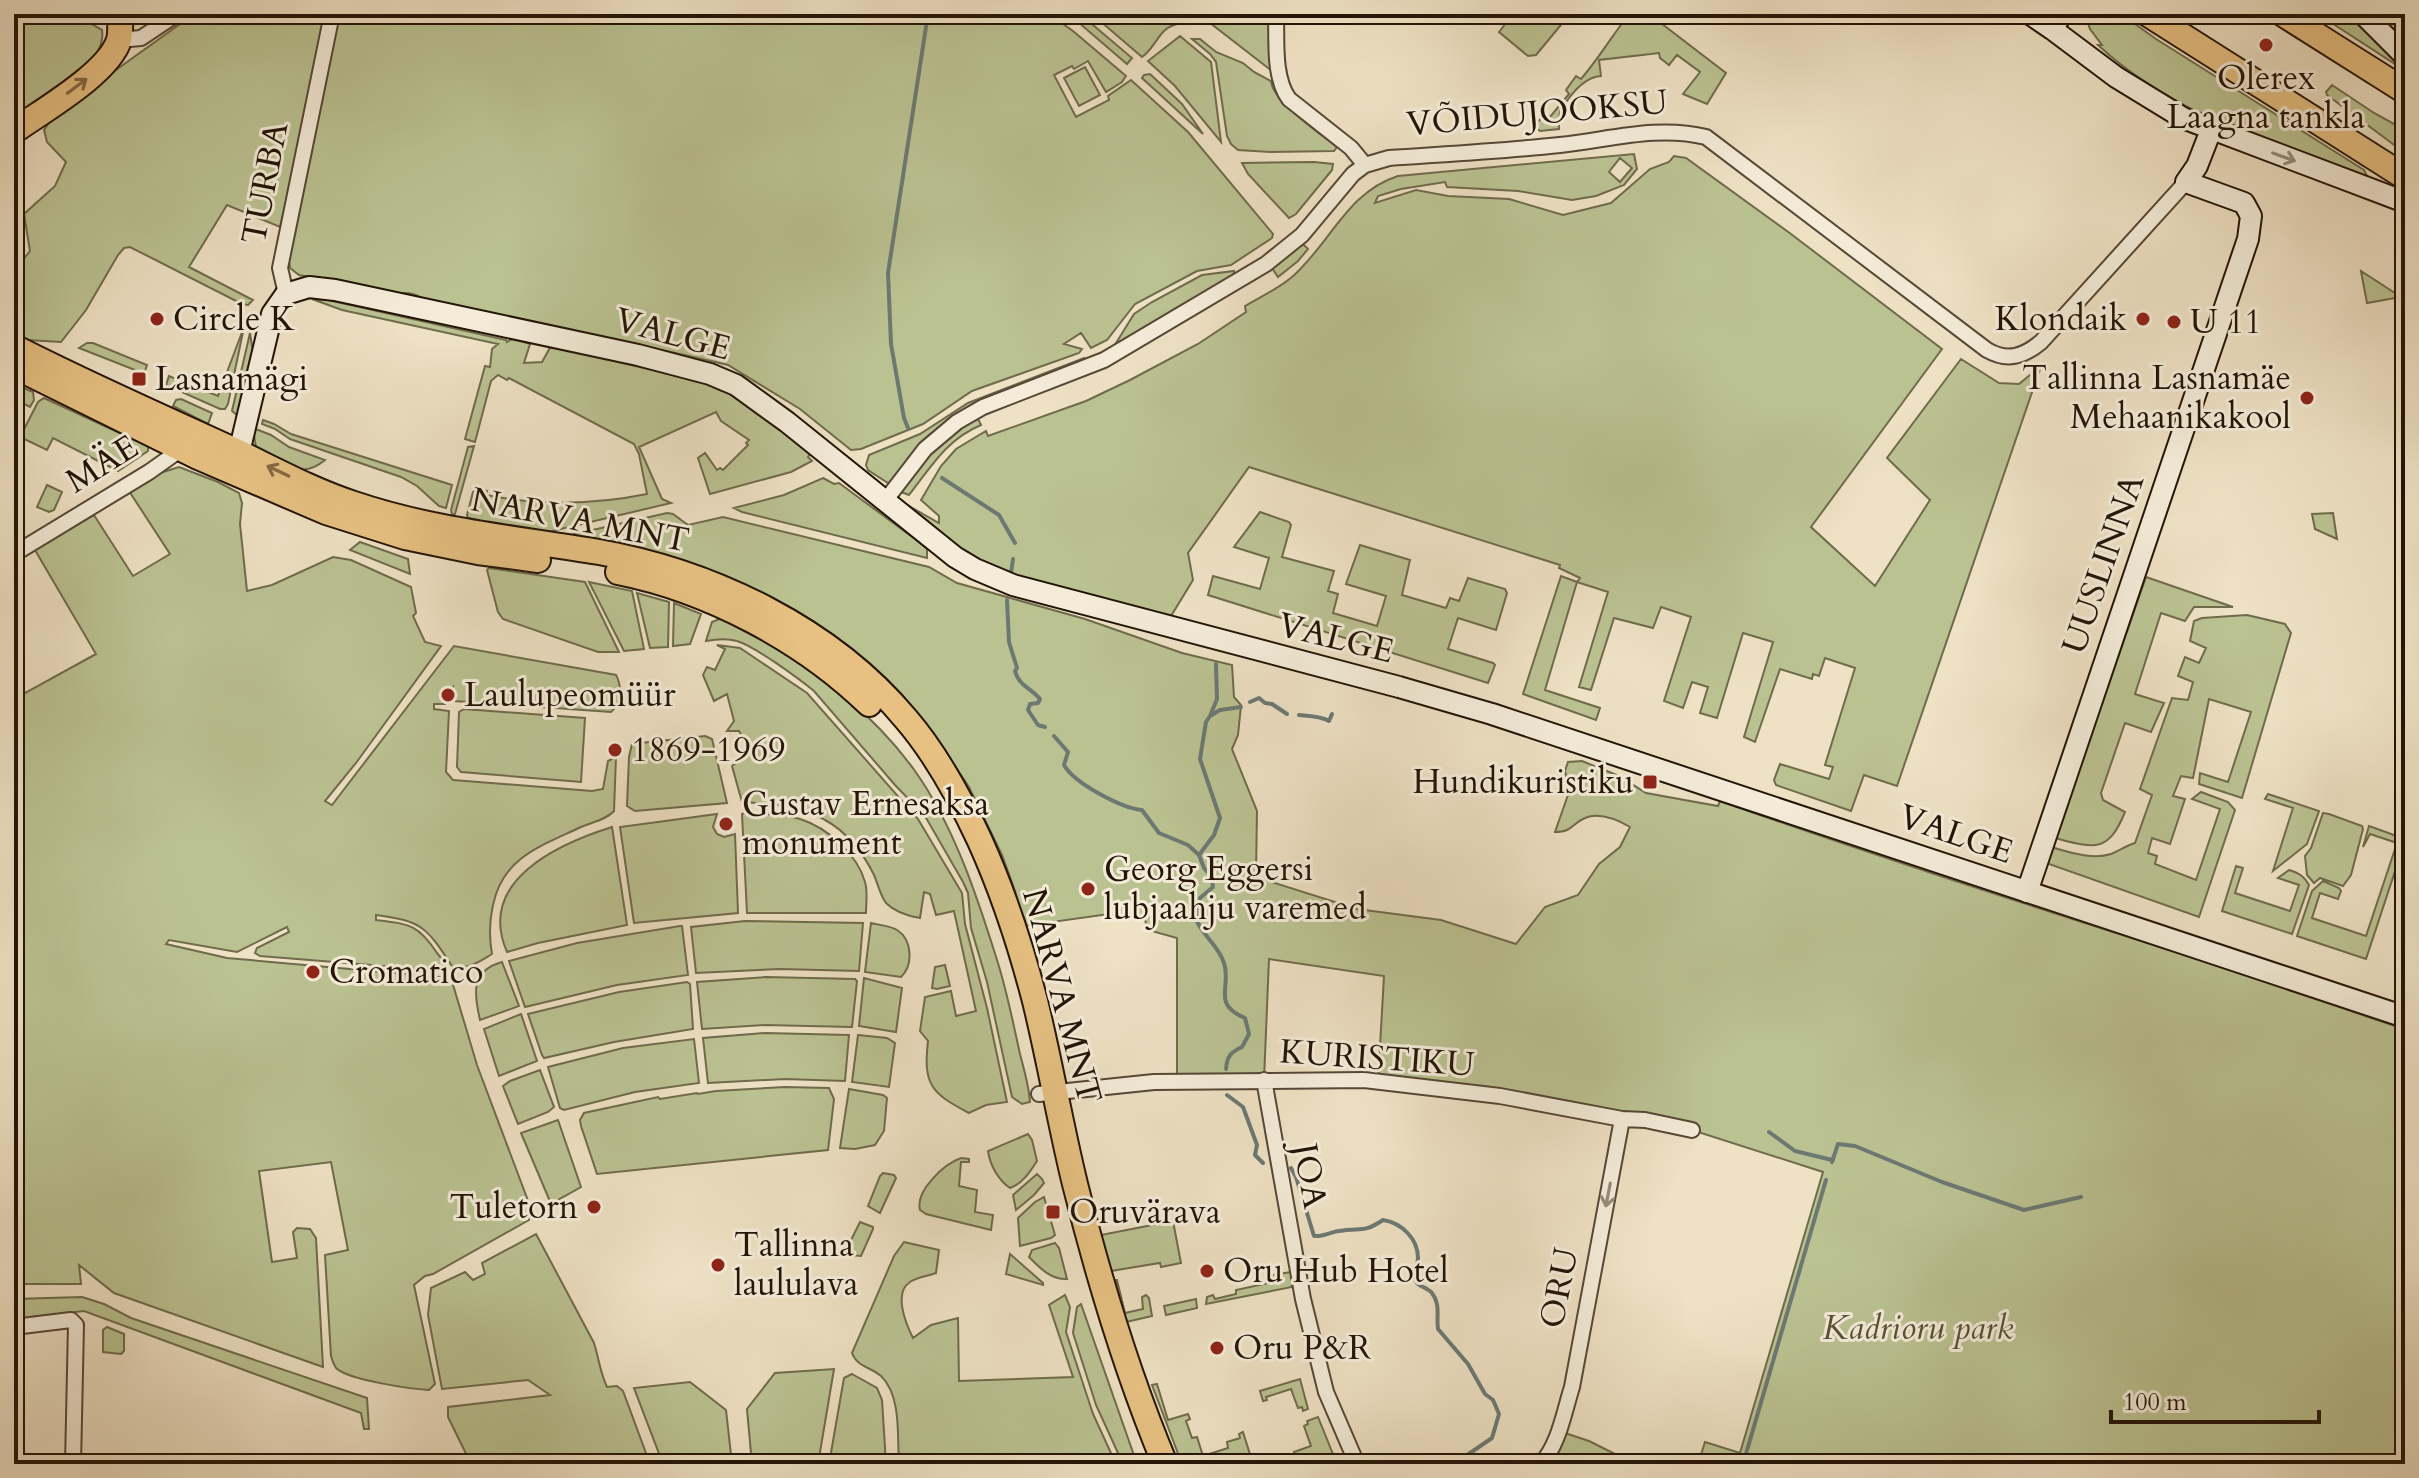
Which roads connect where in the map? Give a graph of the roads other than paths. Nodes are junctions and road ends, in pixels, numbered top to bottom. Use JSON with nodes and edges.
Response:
{"nodes":[{"id":1,"x":120,"y":14,"type":"edge"},
{"id":2,"x":177,"y":14,"type":"edge"},
{"id":3,"x":332,"y":14,"type":"edge"},
{"id":4,"x":1276,"y":14,"type":"edge"},
{"id":5,"x":2030,"y":14,"type":"edge"},
{"id":6,"x":2148,"y":14,"type":"edge"},
{"id":7,"x":2283,"y":14,"type":"edge"},
{"id":8,"x":2363,"y":14,"type":"edge"},
{"id":9,"x":2057,"y":22,"type":"edge"},
{"id":10,"x":118,"y":40,"type":"junction"},
{"id":11,"x":2405,"y":56,"type":"edge"},
{"id":12,"x":2405,"y":91,"type":"edge"},
{"id":13,"x":2211,"y":130,"type":"junction"},
{"id":14,"x":14,"y":131,"type":"edge"},
{"id":15,"x":1365,"y":165,"type":"junction"},
{"id":16,"x":2405,"y":177,"type":"edge"},
{"id":17,"x":2186,"y":182,"type":"junction"},
{"id":18,"x":2405,"y":202,"type":"edge"},
{"id":19,"x":286,"y":294,"type":"junction"},
{"id":20,"x":14,"y":347,"type":"edge"},
{"id":21,"x":14,"y":366,"type":"edge"},
{"id":22,"x":181,"y":437,"type":"junction"},
{"id":23,"x":237,"y":463,"type":"junction"},
{"id":24,"x":885,"y":501,"type":"junction"},
{"id":25,"x":14,"y":554,"type":"edge"},
{"id":26,"x":2027,"y":892,"type":"junction"},
{"id":27,"x":2405,"y":1017,"type":"edge"},
{"id":28,"x":1264,"y":1080,"type":"junction"},
{"id":29,"x":1047,"y":1093,"type":"junction"},
{"id":30,"x":1622,"y":1119,"type":"junction"},
{"id":31,"x":1692,"y":1130,"type":"dead end"},
{"id":32,"x":14,"y":1327,"type":"edge"},
{"id":33,"x":73,"y":1464,"type":"edge"},
{"id":34,"x":1149,"y":1464,"type":"edge"},
{"id":35,"x":1165,"y":1464,"type":"edge"},
{"id":36,"x":1357,"y":1464,"type":"edge"},
{"id":37,"x":1541,"y":1464,"type":"edge"}],
"edges":[{"from":1,"to":10,"type":"main road"},
{"from":2,"to":10,"type":"street"},
{"from":3,"to":19,"type":"street","name":"TURBA"},
{"from":4,"to":15,"type":"street"},
{"from":5,"to":9,"type":"street"},
{"from":6,"to":16,"type":"main road"},
{"from":7,"to":12,"type":"main road"},
{"from":8,"to":11,"type":"street"},
{"from":9,"to":13,"type":"street"},
{"from":14,"to":10,"type":"main road","one_way":true},
{"from":13,"to":17,"type":"street","name":"VÕIDUJOOKSU"},
{"from":13,"to":18,"type":"street","one_way":true},
{"from":15,"to":17,"type":"street","name":"VÕIDUJOOKSU"},
{"from":15,"to":24,"type":"street","name":"VÕIDUJOOKSU"},
{"from":17,"to":26,"type":"street","name":"UUSLINNA"},
{"from":19,"to":23,"type":"street","name":"TURBA"},
{"from":19,"to":24,"type":"street","name":"VALGE"},
{"from":20,"to":22,"type":"main road","name":"NARVA MNT"},
{"from":21,"to":22,"type":"main road","name":"NARVA MNT"},
{"from":22,"to":23,"type":"main road","name":"NARVA MNT"},
{"from":22,"to":25,"type":"street","name":"MÄE"},
{"from":23,"to":29,"type":"main road","name":"NARVA MNT"},
{"from":24,"to":26,"type":"street","name":"VALGE"},
{"from":26,"to":27,"type":"street","name":"VALGE"},
{"from":28,"to":29,"type":"street","name":"KURISTIKU"},
{"from":28,"to":30,"type":"street","name":"KURISTIKU"},
{"from":28,"to":36,"type":"street","name":"JOA"},
{"from":29,"to":34,"type":"main road","name":"NARVA MNT"},
{"from":29,"to":35,"type":"main road","name":"NARVA MNT"},
{"from":30,"to":31,"type":"street","name":"KURISTIKU"},
{"from":30,"to":37,"type":"street","name":"ORU","one_way":true},
{"from":32,"to":33,"type":"street"}]}
